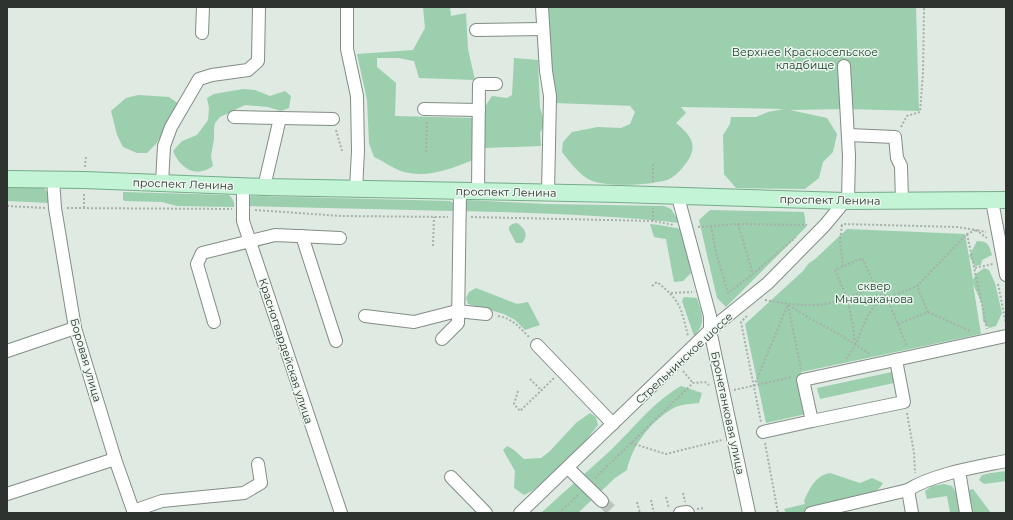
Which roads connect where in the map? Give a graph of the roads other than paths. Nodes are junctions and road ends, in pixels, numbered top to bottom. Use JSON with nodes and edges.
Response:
{"nodes":[{"id":1,"x":203,"y":7,"type":"edge"},
{"id":2,"x":259,"y":7,"type":"edge"},
{"id":3,"x":347,"y":7,"type":"edge"},
{"id":4,"x":542,"y":7,"type":"edge"},
{"id":5,"x":543,"y":29,"type":"junction"},
{"id":6,"x":476,"y":30,"type":"dead end"},
{"id":7,"x":202,"y":33,"type":"dead end"},
{"id":8,"x":844,"y":66,"type":"dead end"},
{"id":9,"x":496,"y":84,"type":"dead end"},
{"id":10,"x":426,"y":109,"type":"road end"},
{"id":11,"x":479,"y":110,"type":"junction"},
{"id":12,"x":234,"y":118,"type":"dead end"},
{"id":13,"x":280,"y":118,"type":"junction"},
{"id":14,"x":333,"y":119,"type":"road end"},
{"id":15,"x":848,"y":135,"type":"junction"},
{"id":16,"x":7,"y":179,"type":"edge"},
{"id":17,"x":54,"y":179,"type":"junction"},
{"id":18,"x":162,"y":183,"type":"junction"},
{"id":19,"x":243,"y":186,"type":"junction"},
{"id":20,"x":264,"y":187,"type":"junction"},
{"id":21,"x":356,"y":189,"type":"junction"},
{"id":22,"x":460,"y":191,"type":"junction"},
{"id":23,"x":478,"y":192,"type":"junction"},
{"id":24,"x":548,"y":193,"type":"junction"},
{"id":25,"x":678,"y":197,"type":"junction"},
{"id":26,"x":846,"y":201,"type":"junction"},
{"id":27,"x":902,"y":201,"type":"junction"},
{"id":28,"x":1002,"y":202,"type":"edge"},
{"id":29,"x":302,"y":236,"type":"junction"},
{"id":30,"x":340,"y":238,"type":"dead end"},
{"id":31,"x":249,"y":241,"type":"junction"},
{"id":32,"x":1002,"y":277,"type":"edge"},
{"id":33,"x":457,"y":311,"type":"junction"},
{"id":34,"x":486,"y":314,"type":"road end"},
{"id":35,"x":365,"y":316,"type":"dead end"},
{"id":36,"x":214,"y":322,"type":"dead end"},
{"id":37,"x":75,"y":328,"type":"junction"},
{"id":38,"x":710,"y":330,"type":"junction"},
{"id":39,"x":1006,"y":336,"type":"edge"},
{"id":40,"x":442,"y":339,"type":"dead end"},
{"id":41,"x":336,"y":341,"type":"dead end"},
{"id":42,"x":537,"y":345,"type":"road end"},
{"id":43,"x":7,"y":351,"type":"edge"},
{"id":44,"x":896,"y":360,"type":"junction"},
{"id":45,"x":812,"y":421,"type":"junction"},
{"id":46,"x":613,"y":424,"type":"junction"},
{"id":47,"x":763,"y":432,"type":"road end"},
{"id":48,"x":115,"y":459,"type":"junction"},
{"id":49,"x":1006,"y":461,"type":"edge"},
{"id":50,"x":258,"y":464,"type":"dead end"},
{"id":51,"x":568,"y":468,"type":"junction"},
{"id":52,"x":959,"y":471,"type":"junction"},
{"id":53,"x":451,"y":477,"type":"dead end"},
{"id":54,"x":908,"y":490,"type":"junction"},
{"id":55,"x":7,"y":494,"type":"edge"},
{"id":56,"x":602,"y":501,"type":"tunnel mouth"},
{"id":57,"x":134,"y":512,"type":"edge"},
{"id":58,"x":341,"y":513,"type":"edge"},
{"id":59,"x":486,"y":513,"type":"edge"},
{"id":60,"x":520,"y":513,"type":"edge"},
{"id":61,"x":680,"y":513,"type":"edge"},
{"id":62,"x":688,"y":513,"type":"edge"},
{"id":63,"x":749,"y":513,"type":"edge"},
{"id":64,"x":811,"y":513,"type":"edge"},
{"id":65,"x":912,"y":513,"type":"edge"},
{"id":66,"x":966,"y":513,"type":"edge"}],
"edges":[{"from":1,"to":7,"type":"street"},
{"from":2,"to":18,"type":"street"},
{"from":3,"to":21,"type":"street"},
{"from":4,"to":5,"type":"street"},
{"from":5,"to":6,"type":"street"},
{"from":5,"to":24,"type":"street"},
{"from":8,"to":15,"type":"street"},
{"from":9,"to":11,"type":"street"},
{"from":10,"to":11,"type":"street"},
{"from":11,"to":23,"type":"street"},
{"from":12,"to":13,"type":"street"},
{"from":13,"to":14,"type":"street"},
{"from":13,"to":20,"type":"street"},
{"from":15,"to":26,"type":"street"},
{"from":15,"to":27,"type":"street"},
{"from":16,"to":17,"type":"main road","name":"проспект Ленина"},
{"from":17,"to":18,"type":"main road","name":"проспект Ленина"},
{"from":17,"to":37,"type":"street","name":"Боровая улица"},
{"from":18,"to":19,"type":"main road","name":"проспект Ленина"},
{"from":19,"to":20,"type":"main road","name":"проспект Ленина"},
{"from":19,"to":31,"type":"street","name":"Красногвардейская улица"},
{"from":20,"to":21,"type":"main road","name":"проспект Ленина"},
{"from":21,"to":22,"type":"main road","name":"проспект Ленина"},
{"from":22,"to":23,"type":"main road","name":"проспект Ленина"},
{"from":22,"to":33,"type":"street"},
{"from":23,"to":24,"type":"main road","name":"проспект Ленина"},
{"from":24,"to":25,"type":"main road","name":"проспект Ленина"},
{"from":25,"to":26,"type":"main road","name":"проспект Ленина"},
{"from":25,"to":38,"type":"street","name":"Бронетанковая улица"},
{"from":26,"to":27,"type":"main road","name":"проспект Ленина"},
{"from":26,"to":38,"type":"street","name":"Стрельнинское шоссе"},
{"from":27,"to":28,"type":"main road","name":"проспект Ленина"},
{"from":28,"to":32,"type":"street"},
{"from":29,"to":30,"type":"street"},
{"from":29,"to":31,"type":"street"},
{"from":29,"to":41,"type":"street"},
{"from":31,"to":36,"type":"street"},
{"from":31,"to":58,"type":"street","name":"Красногвардейская улица"},
{"from":33,"to":34,"type":"street"},
{"from":33,"to":35,"type":"street"},
{"from":33,"to":40,"type":"street"},
{"from":37,"to":43,"type":"street"},
{"from":37,"to":48,"type":"street","name":"Боровая улица"},
{"from":38,"to":46,"type":"street","name":"Стрельнинское шоссе"},
{"from":38,"to":63,"type":"street","name":"Бронетанковая улица"},
{"from":39,"to":44,"type":"street"},
{"from":42,"to":46,"type":"street"},
{"from":44,"to":45,"type":"street"},
{"from":44,"to":45,"type":"street"},
{"from":45,"to":47,"type":"street"},
{"from":46,"to":51,"type":"street","name":"Стрельнинское шоссе"},
{"from":48,"to":55,"type":"street"},
{"from":48,"to":57,"type":"street","name":"Боровая улица"},
{"from":49,"to":52,"type":"street"},
{"from":50,"to":57,"type":"street"},
{"from":51,"to":56,"type":"street"},
{"from":51,"to":60,"type":"street","name":"Стрельнинское шоссе"},
{"from":52,"to":54,"type":"street"},
{"from":52,"to":66,"type":"street"},
{"from":53,"to":59,"type":"street"},
{"from":54,"to":64,"type":"street"},
{"from":54,"to":65,"type":"street"},
{"from":61,"to":62,"type":"street"}]}
